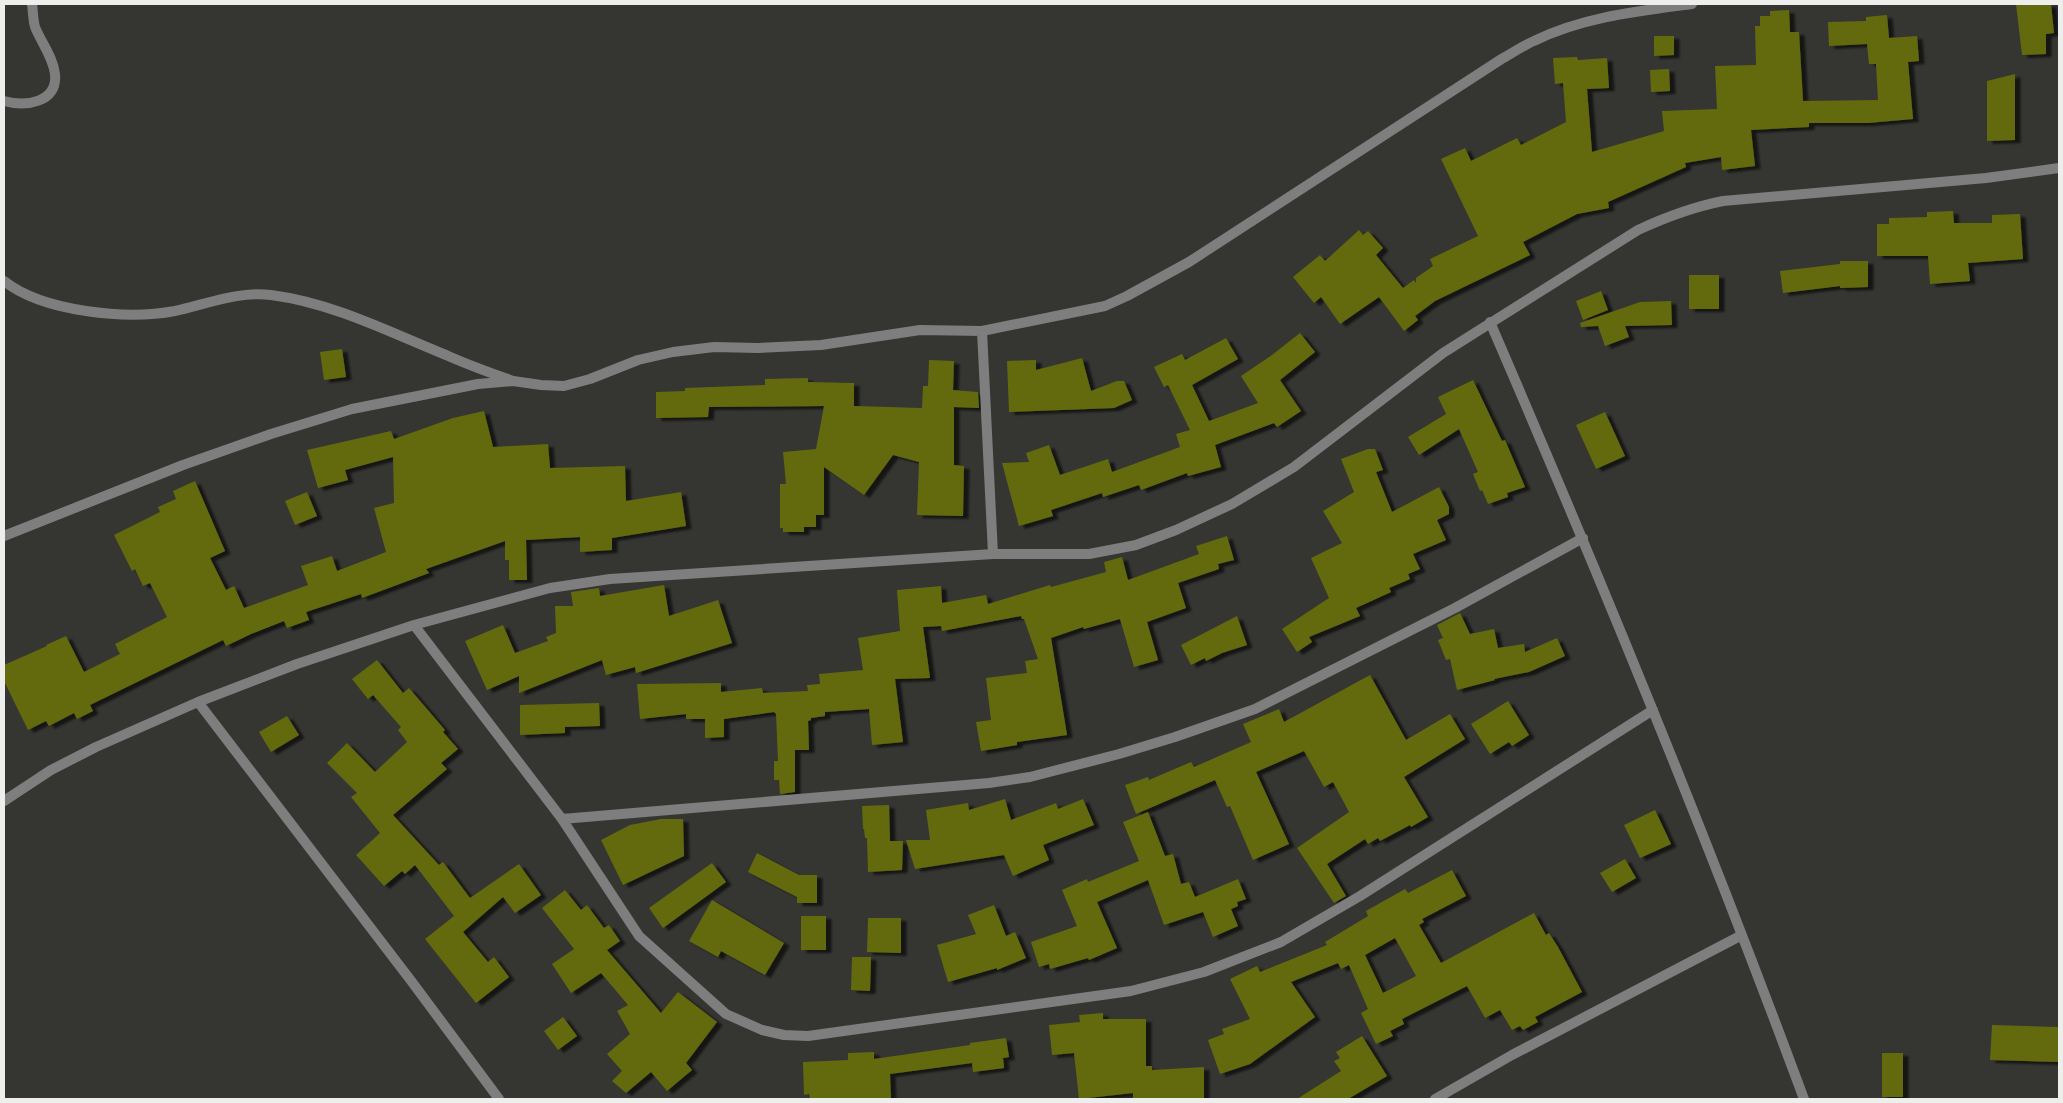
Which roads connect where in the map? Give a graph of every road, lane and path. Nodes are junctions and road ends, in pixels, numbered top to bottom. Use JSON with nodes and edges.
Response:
{"nodes":[{"id":1,"x":32,"y":4,"type":"edge"},
{"id":2,"x":1692,"y":4,"type":"edge"},
{"id":3,"x":4,"y":102,"type":"edge"},
{"id":4,"x":2059,"y":168,"type":"edge"},
{"id":5,"x":4,"y":281,"type":"edge"},
{"id":6,"x":1490,"y":322,"type":"junction"},
{"id":7,"x":982,"y":331,"type":"junction"},
{"id":8,"x":513,"y":381,"type":"junction"},
{"id":9,"x":4,"y":536,"type":"edge"},
{"id":10,"x":1584,"y":538,"type":"junction"},
{"id":11,"x":993,"y":554,"type":"junction"},
{"id":12,"x":414,"y":625,"type":"junction"},
{"id":13,"x":198,"y":702,"type":"junction"},
{"id":14,"x":1653,"y":710,"type":"junction"},
{"id":15,"x":4,"y":801,"type":"edge"},
{"id":16,"x":562,"y":819,"type":"junction"},
{"id":17,"x":1742,"y":935,"type":"junction"},
{"id":18,"x":499,"y":1099,"type":"edge"},
{"id":19,"x":1435,"y":1099,"type":"edge"},
{"id":20,"x":1804,"y":1099,"type":"edge"}],
"edges":[{"from":1,"to":3,"type":"street"},
{"from":2,"to":7,"type":"street"},
{"from":4,"to":6,"type":"street"},
{"from":5,"to":8,"type":"street"},
{"from":6,"to":10,"type":"street"},
{"from":6,"to":11,"type":"street"},
{"from":7,"to":8,"type":"street"},
{"from":7,"to":11,"type":"street"},
{"from":8,"to":9,"type":"street"},
{"from":10,"to":14,"type":"street"},
{"from":10,"to":16,"type":"street"},
{"from":11,"to":12,"type":"street"},
{"from":12,"to":13,"type":"street"},
{"from":12,"to":16,"type":"street"},
{"from":13,"to":15,"type":"street"},
{"from":13,"to":18,"type":"street"},
{"from":14,"to":16,"type":"street"},
{"from":14,"to":17,"type":"street"},
{"from":17,"to":19,"type":"street"},
{"from":17,"to":20,"type":"street"}]}
